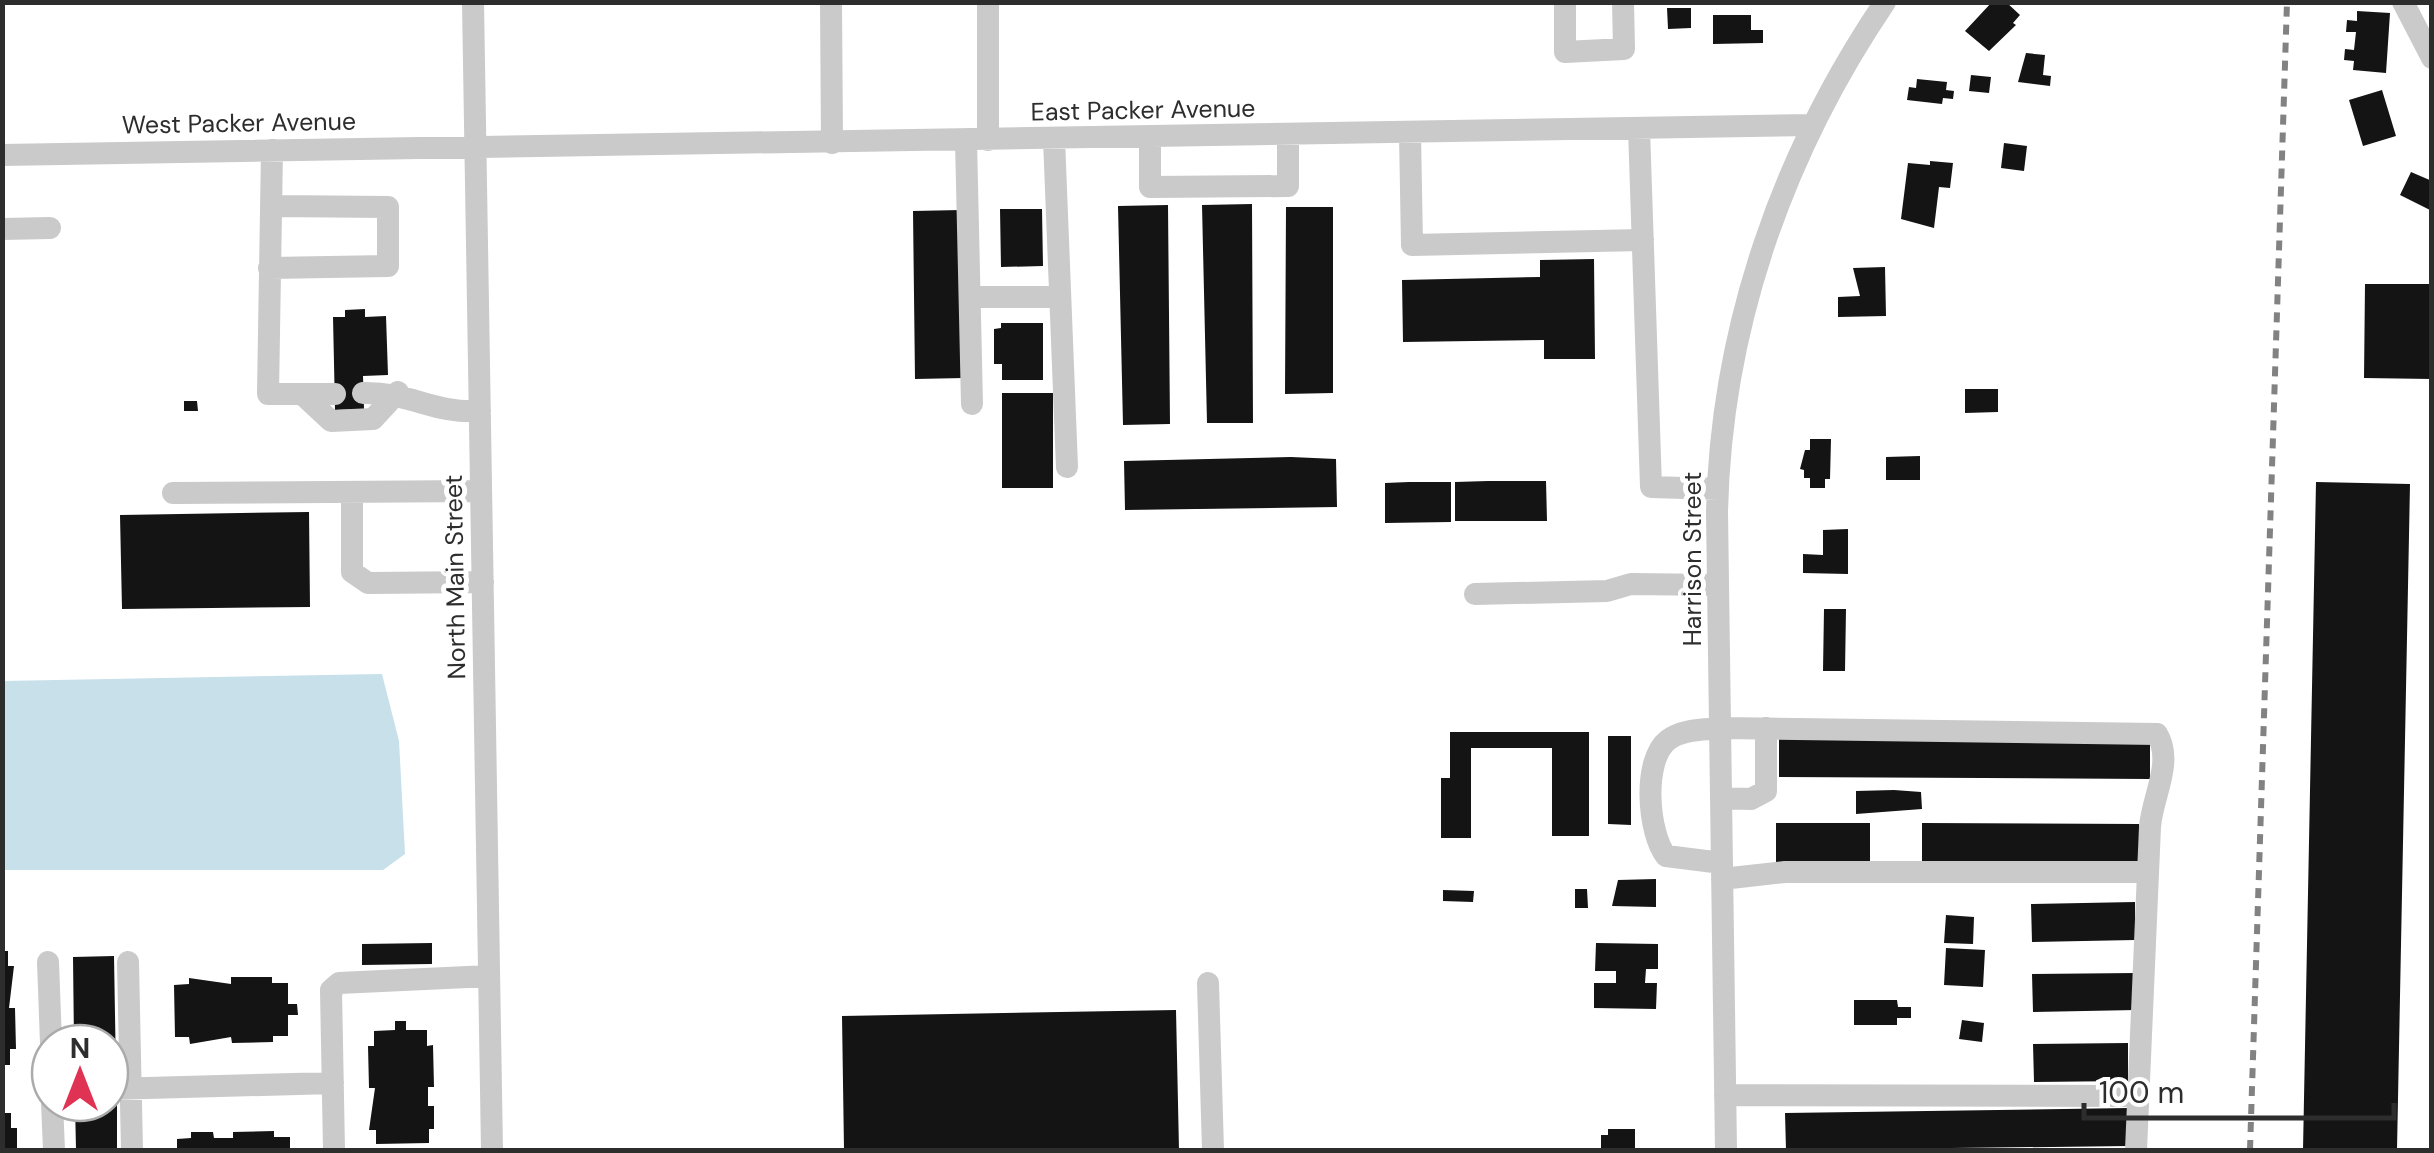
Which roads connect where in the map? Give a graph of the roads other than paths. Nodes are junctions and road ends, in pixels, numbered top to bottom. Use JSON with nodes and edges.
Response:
{"nodes":[{"id":1,"x":473,"y":2,"type":"edge"},
{"id":2,"x":832,"y":2,"type":"edge"},
{"id":3,"x":988,"y":2,"type":"edge"},
{"id":4,"x":1565,"y":2,"type":"edge"},
{"id":5,"x":1624,"y":2,"type":"edge"},
{"id":6,"x":1885,"y":2,"type":"edge"},
{"id":7,"x":2404,"y":2,"type":"edge"},
{"id":8,"x":2432,"y":58,"type":"edge"},
{"id":9,"x":1812,"y":125,"type":"junction"},
{"id":10,"x":1639,"y":129,"type":"junction"},
{"id":11,"x":1410,"y":134,"type":"junction"},
{"id":12,"x":1288,"y":136,"type":"junction"},
{"id":13,"x":1150,"y":138,"type":"junction"},
{"id":14,"x":1054,"y":139,"type":"junction"},
{"id":15,"x":977,"y":140,"type":"junction"},
{"id":16,"x":832,"y":143,"type":"junction"},
{"id":17,"x":476,"y":148,"type":"junction"},
{"id":18,"x":272,"y":150,"type":"junction"},
{"id":19,"x":2,"y":154,"type":"edge"},
{"id":20,"x":273,"y":206,"type":"junction"},
{"id":21,"x":50,"y":228,"type":"dead end"},
{"id":22,"x":2,"y":229,"type":"edge"},
{"id":23,"x":1643,"y":240,"type":"junction"},
{"id":24,"x":269,"y":268,"type":"junction"},
{"id":25,"x":972,"y":297,"type":"junction"},
{"id":26,"x":1060,"y":298,"type":"junction"},
{"id":27,"x":398,"y":392,"type":"junction"},
{"id":28,"x":363,"y":393,"type":"dead end"},
{"id":29,"x":302,"y":394,"type":"junction"},
{"id":30,"x":335,"y":394,"type":"dead end"},
{"id":31,"x":972,"y":404,"type":"dead end"},
{"id":32,"x":480,"y":411,"type":"junction"},
{"id":33,"x":1068,"y":467,"type":"dead end"},
{"id":34,"x":1718,"y":489,"type":"junction"},
{"id":35,"x":482,"y":491,"type":"junction"},
{"id":36,"x":352,"y":493,"type":"junction"},
{"id":37,"x":172,"y":494,"type":"dead end"},
{"id":38,"x":483,"y":582,"type":"junction"},
{"id":39,"x":1718,"y":585,"type":"junction"},
{"id":40,"x":1475,"y":594,"type":"dead end"},
{"id":41,"x":1720,"y":728,"type":"junction"},
{"id":42,"x":1766,"y":728,"type":"junction"},
{"id":43,"x":1721,"y":798,"type":"junction"},
{"id":44,"x":1722,"y":871,"type":"junction"},
{"id":45,"x":2148,"y":872,"type":"junction"},
{"id":46,"x":48,"y":962,"type":"dead end"},
{"id":47,"x":128,"y":962,"type":"dead end"},
{"id":48,"x":489,"y":976,"type":"junction"},
{"id":49,"x":1208,"y":983,"type":"dead end"},
{"id":50,"x":50,"y":1023,"type":"edge"},
{"id":51,"x":125,"y":1023,"type":"edge"},
{"id":52,"x":333,"y":1083,"type":"junction"},
{"id":53,"x":130,"y":1089,"type":"edge"},
{"id":54,"x":1725,"y":1096,"type":"junction"},
{"id":55,"x":2138,"y":1096,"type":"junction"},
{"id":56,"x":53,"y":1123,"type":"edge"},
{"id":57,"x":127,"y":1123,"type":"edge"},
{"id":58,"x":54,"y":1150,"type":"edge"},
{"id":59,"x":132,"y":1150,"type":"edge"},
{"id":60,"x":334,"y":1150,"type":"edge"},
{"id":61,"x":492,"y":1150,"type":"edge"},
{"id":62,"x":1213,"y":1150,"type":"edge"},
{"id":63,"x":1726,"y":1150,"type":"edge"},
{"id":64,"x":2136,"y":1150,"type":"edge"}],
"edges":[{"from":1,"to":17,"type":"street","name":"North Main Street"},
{"from":2,"to":16,"type":"street"},
{"from":3,"to":15,"type":"street"},
{"from":4,"to":5,"type":"street"},
{"from":6,"to":9,"type":"street","name":"Harrison Street"},
{"from":7,"to":8,"type":"street"},
{"from":9,"to":10,"type":"street","name":"East Packer Avenue"},
{"from":9,"to":34,"type":"street","name":"Harrison Street"},
{"from":10,"to":11,"type":"street","name":"East Packer Avenue"},
{"from":10,"to":23,"type":"street"},
{"from":11,"to":12,"type":"street","name":"East Packer Avenue"},
{"from":11,"to":23,"type":"street"},
{"from":12,"to":13,"type":"street","name":"East Packer Avenue"},
{"from":12,"to":13,"type":"street"},
{"from":13,"to":14,"type":"street","name":"East Packer Avenue"},
{"from":14,"to":15,"type":"street","name":"East Packer Avenue"},
{"from":14,"to":26,"type":"street"},
{"from":15,"to":16,"type":"street","name":"East Packer Avenue"},
{"from":15,"to":25,"type":"street"},
{"from":16,"to":17,"type":"street","name":"East Packer Avenue"},
{"from":17,"to":18,"type":"street","name":"West Packer Avenue"},
{"from":17,"to":32,"type":"street","name":"North Main Street"},
{"from":18,"to":19,"type":"street","name":"West Packer Avenue"},
{"from":18,"to":20,"type":"street"},
{"from":20,"to":24,"type":"street"},
{"from":20,"to":24,"type":"street"},
{"from":21,"to":22,"type":"street"},
{"from":23,"to":34,"type":"street"},
{"from":24,"to":29,"type":"street"},
{"from":25,"to":26,"type":"street"},
{"from":25,"to":31,"type":"street"},
{"from":26,"to":33,"type":"street"},
{"from":27,"to":28,"type":"street"},
{"from":27,"to":29,"type":"street"},
{"from":27,"to":32,"type":"street"},
{"from":29,"to":30,"type":"street"},
{"from":32,"to":35,"type":"street","name":"North Main Street"},
{"from":34,"to":39,"type":"street","name":"Harrison Street"},
{"from":35,"to":36,"type":"street"},
{"from":35,"to":38,"type":"street","name":"North Main Street"},
{"from":36,"to":37,"type":"street"},
{"from":36,"to":38,"type":"street"},
{"from":38,"to":48,"type":"street","name":"North Main Street"},
{"from":39,"to":40,"type":"street"},
{"from":39,"to":41,"type":"street","name":"Harrison Street"},
{"from":41,"to":42,"type":"street"},
{"from":41,"to":43,"type":"street","name":"Harrison Street"},
{"from":41,"to":44,"type":"street"},
{"from":42,"to":43,"type":"street"},
{"from":42,"to":45,"type":"street"},
{"from":43,"to":44,"type":"street","name":"Harrison Street"},
{"from":44,"to":45,"type":"street"},
{"from":44,"to":54,"type":"street","name":"Harrison Street"},
{"from":45,"to":55,"type":"street"},
{"from":46,"to":50,"type":"street"},
{"from":47,"to":51,"type":"street"},
{"from":48,"to":52,"type":"street"},
{"from":48,"to":61,"type":"street","name":"North Main Street"},
{"from":49,"to":62,"type":"street"},
{"from":52,"to":53,"type":"street"},
{"from":52,"to":60,"type":"street"},
{"from":54,"to":55,"type":"street"},
{"from":54,"to":63,"type":"street","name":"Harrison Street"},
{"from":55,"to":64,"type":"street"},
{"from":56,"to":58,"type":"street"},
{"from":57,"to":59,"type":"street"}]}
